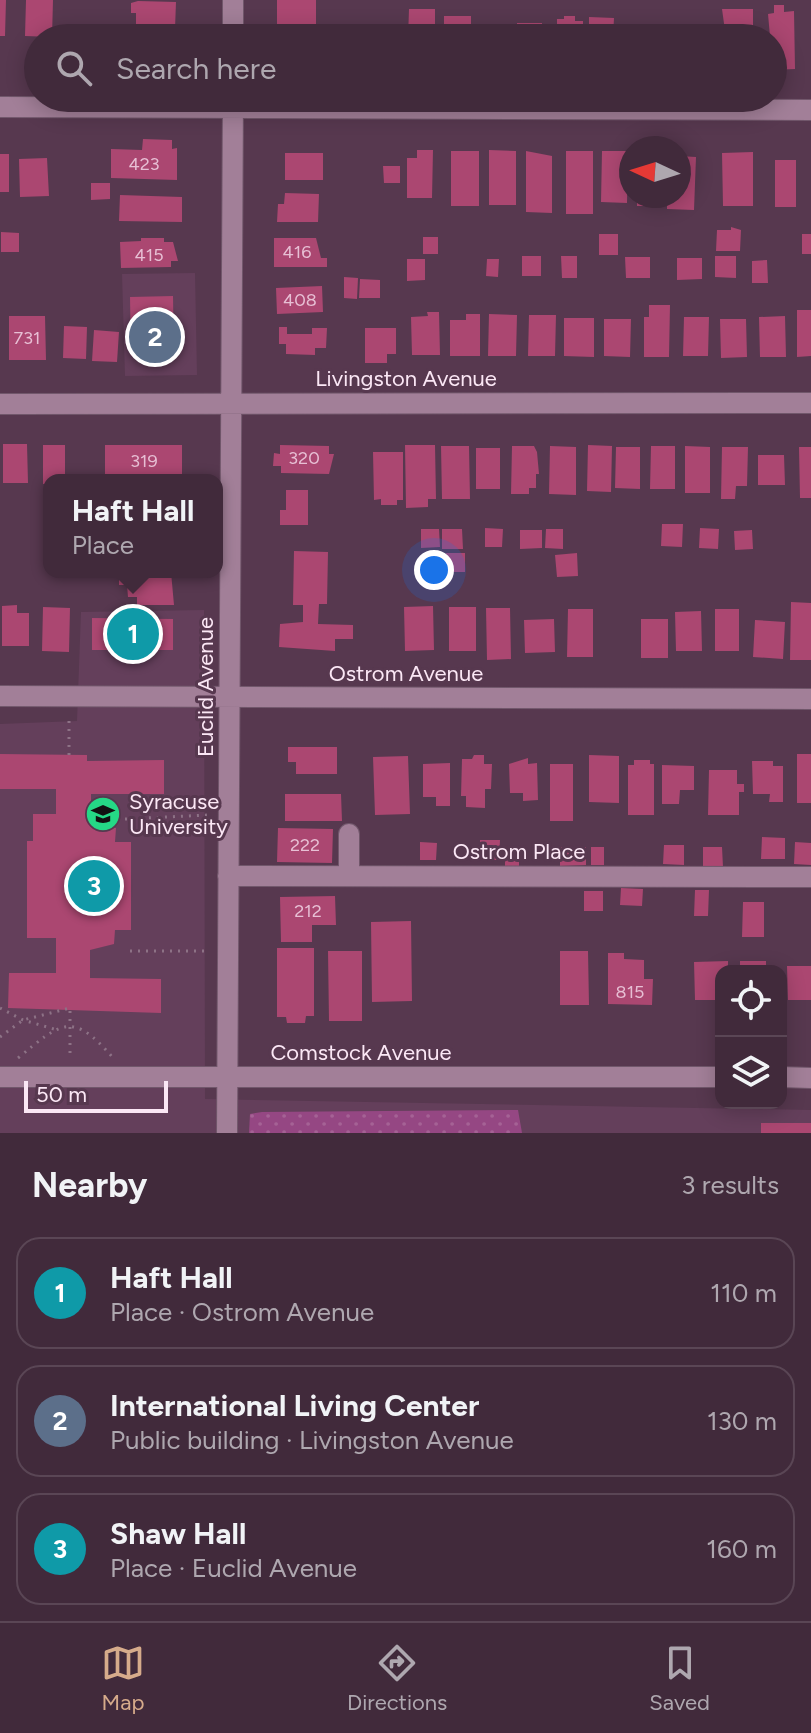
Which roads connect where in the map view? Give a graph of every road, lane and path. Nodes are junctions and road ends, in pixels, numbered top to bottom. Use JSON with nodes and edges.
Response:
{"nodes":[{"id":1,"x":233,"y":0,"type":"edge"},
{"id":2,"x":233,"y":24,"type":"edge"},
{"id":3,"x":24,"y":106,"type":"edge"},
{"id":4,"x":0,"y":107,"type":"edge"},
{"id":5,"x":787,"y":110,"type":"edge"},
{"id":6,"x":811,"y":110,"type":"edge"},
{"id":7,"x":233,"y":112,"type":"edge"},
{"id":8,"x":229,"y":401,"type":"junction"},
{"id":9,"x":811,"y":403,"type":"edge"},
{"id":10,"x":0,"y":404,"type":"edge"},
{"id":11,"x":0,"y":696,"type":"edge"},
{"id":12,"x":69,"y":696,"type":"junction"},
{"id":13,"x":230,"y":696,"type":"junction"},
{"id":14,"x":811,"y":699,"type":"edge"},
{"id":15,"x":69,"y":755,"type":"dead end"},
{"id":16,"x":228,"y":814,"type":"junction"},
{"id":17,"x":125,"y":819,"type":"dead end"},
{"id":18,"x":349,"y":834,"type":"dead end"},
{"id":19,"x":349,"y":875,"type":"junction"},
{"id":20,"x":228,"y":876,"type":"junction"},
{"id":21,"x":811,"y":877,"type":"edge"},
{"id":22,"x":130,"y":951,"type":"dead end"},
{"id":23,"x":226,"y":951,"type":"junction"},
{"id":24,"x":0,"y":1008,"type":"edge"},
{"id":25,"x":23,"y":1020,"type":"junction"},
{"id":26,"x":70,"y":1025,"type":"junction"},
{"id":27,"x":54,"y":1029,"type":"junction"},
{"id":28,"x":0,"y":1037,"type":"edge"},
{"id":29,"x":4,"y":1071,"type":"edge"},
{"id":30,"x":226,"y":1076,"type":"junction"},
{"id":31,"x":71,"y":1077,"type":"junction"},
{"id":32,"x":130,"y":1077,"type":"junction"},
{"id":33,"x":715,"y":1077,"type":"edge"},
{"id":34,"x":787,"y":1077,"type":"edge"},
{"id":35,"x":811,"y":1078,"type":"edge"},
{"id":36,"x":227,"y":1133,"type":"edge"}],
"edges":[{"from":1,"to":2,"type":"street"},
{"from":3,"to":4,"type":"street"},
{"from":5,"to":6,"type":"street"},
{"from":7,"to":8,"type":"street","name":"Euclid Avenue"},
{"from":8,"to":9,"type":"street","name":"Livingston Avenue"},
{"from":8,"to":10,"type":"street","name":"Livingston Avenue"},
{"from":8,"to":13,"type":"street","name":"Euclid Avenue"},
{"from":11,"to":12,"type":"street","name":"Ostrom Avenue"},
{"from":12,"to":13,"type":"street","name":"Ostrom Avenue"},
{"from":12,"to":15,"type":"path"},
{"from":13,"to":14,"type":"street","name":"Ostrom Avenue"},
{"from":13,"to":16,"type":"street","name":"Euclid Avenue"},
{"from":16,"to":17,"type":"path"},
{"from":16,"to":20,"type":"street","name":"Euclid Avenue"},
{"from":18,"to":19,"type":"street"},
{"from":19,"to":20,"type":"street","name":"Ostrom Place"},
{"from":19,"to":21,"type":"street","name":"Ostrom Place"},
{"from":20,"to":23,"type":"street","name":"Euclid Avenue"},
{"from":22,"to":23,"type":"path"},
{"from":23,"to":30,"type":"street","name":"Euclid Avenue"},
{"from":24,"to":25,"type":"path"},
{"from":25,"to":26,"type":"path"},
{"from":25,"to":27,"type":"path"},
{"from":25,"to":28,"type":"path"},
{"from":26,"to":27,"type":"path"},
{"from":26,"to":31,"type":"path"},
{"from":26,"to":32,"type":"path"},
{"from":27,"to":29,"type":"path"},
{"from":29,"to":31,"type":"street","name":"Comstock Avenue"},
{"from":30,"to":32,"type":"street","name":"Comstock Avenue"},
{"from":30,"to":33,"type":"street","name":"Comstock Avenue"},
{"from":30,"to":36,"type":"street","name":"Euclid Avenue"},
{"from":31,"to":32,"type":"street","name":"Comstock Avenue"},
{"from":34,"to":35,"type":"street"}]}
